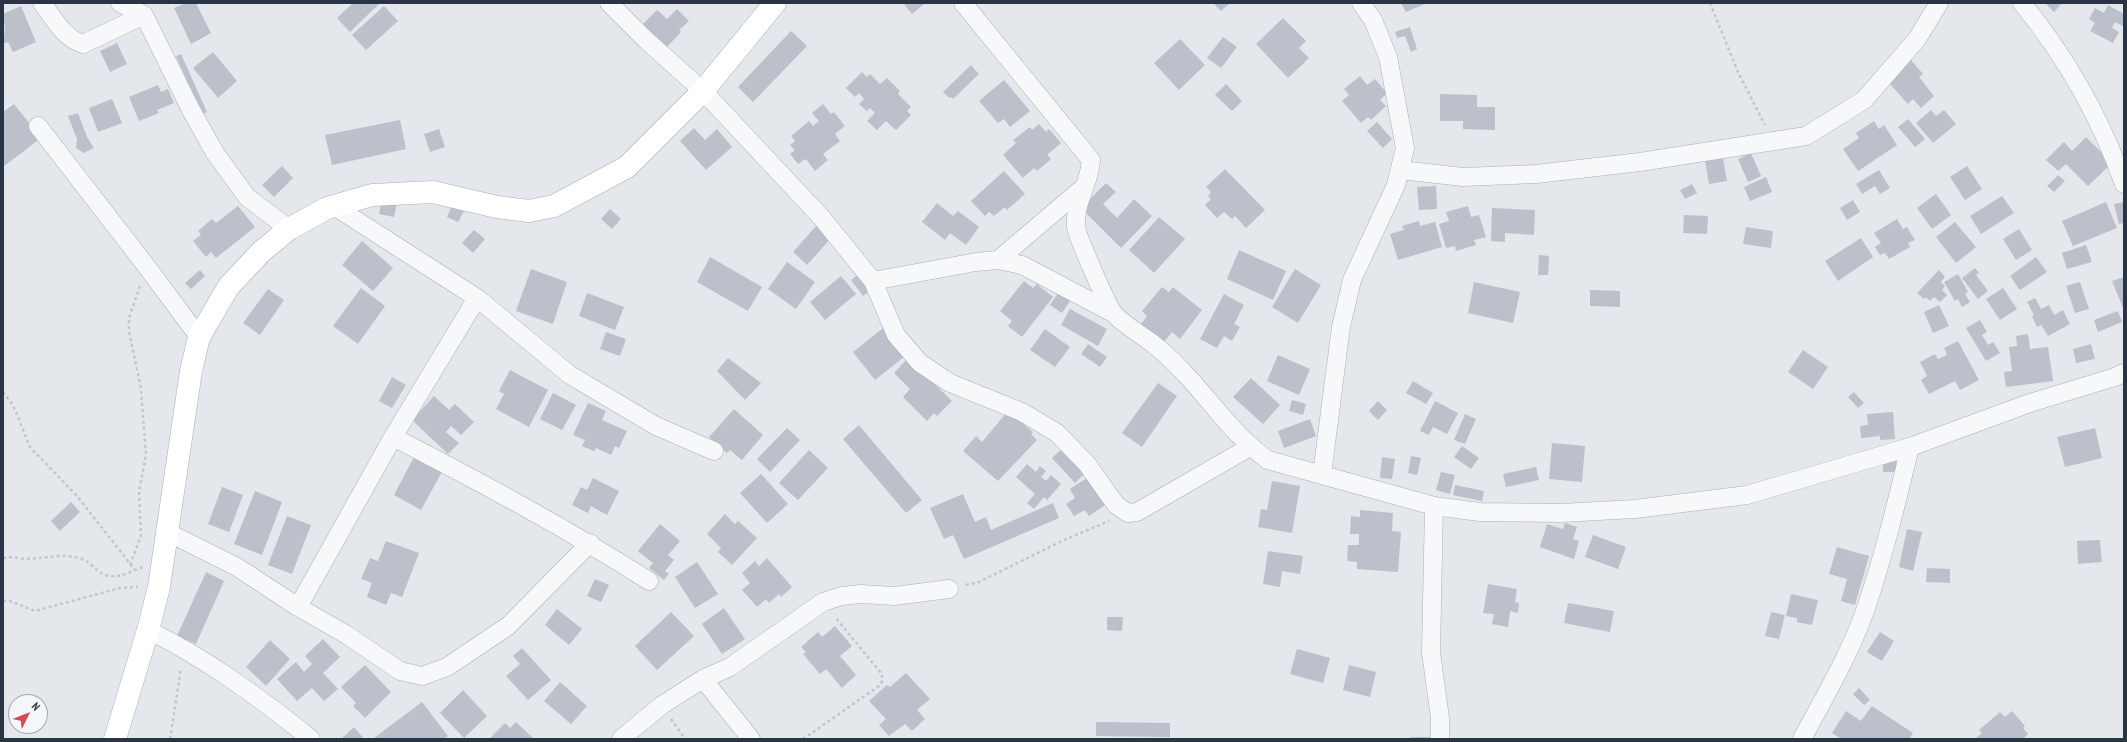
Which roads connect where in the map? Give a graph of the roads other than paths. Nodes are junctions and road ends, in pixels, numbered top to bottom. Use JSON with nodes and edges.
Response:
{"nodes":[{"id":1,"x":42,"y":3,"type":"edge"},
{"id":2,"x":120,"y":3,"type":"edge"},
{"id":3,"x":609,"y":3,"type":"edge"},
{"id":4,"x":775,"y":3,"type":"edge"},
{"id":5,"x":963,"y":3,"type":"edge"},
{"id":6,"x":1361,"y":3,"type":"edge"},
{"id":7,"x":1939,"y":3,"type":"edge"},
{"id":8,"x":2022,"y":3,"type":"edge"},
{"id":9,"x":144,"y":15,"type":"junction"},
{"id":10,"x":704,"y":91,"type":"junction"},
{"id":11,"x":38,"y":126,"type":"dead end"},
{"id":12,"x":1401,"y":170,"type":"junction"},
{"id":13,"x":2124,"y":184,"type":"edge"},
{"id":14,"x":1085,"y":186,"type":"junction"},
{"id":15,"x":334,"y":206,"type":"junction"},
{"id":16,"x":289,"y":229,"type":"junction"},
{"id":17,"x":998,"y":260,"type":"junction"},
{"id":18,"x":873,"y":281,"type":"junction"},
{"id":19,"x":477,"y":298,"type":"junction"},
{"id":20,"x":1113,"y":313,"type":"junction"},
{"id":21,"x":199,"y":337,"type":"junction"},
{"id":22,"x":2124,"y":373,"type":"edge"},
{"id":23,"x":393,"y":437,"type":"junction"},
{"id":24,"x":1910,"y":446,"type":"junction"},
{"id":25,"x":1250,"y":447,"type":"junction"},
{"id":26,"x":714,"y":452,"type":"dead end"},
{"id":27,"x":1322,"y":474,"type":"junction"},
{"id":28,"x":1434,"y":506,"type":"junction"},
{"id":29,"x":167,"y":532,"type":"junction"},
{"id":30,"x":590,"y":543,"type":"junction"},
{"id":31,"x":649,"y":581,"type":"dead end"},
{"id":32,"x":949,"y":588,"type":"road end"},
{"id":33,"x":298,"y":607,"type":"junction"},
{"id":34,"x":148,"y":630,"type":"junction"},
{"id":35,"x":703,"y":679,"type":"junction"},
{"id":36,"x":115,"y":739,"type":"edge"},
{"id":37,"x":311,"y":739,"type":"edge"},
{"id":38,"x":621,"y":739,"type":"edge"},
{"id":39,"x":751,"y":739,"type":"edge"},
{"id":40,"x":1440,"y":739,"type":"edge"},
{"id":41,"x":1802,"y":739,"type":"edge"}],
"edges":[{"from":1,"to":9,"type":"street"},
{"from":2,"to":9,"type":"street"},
{"from":3,"to":10,"type":"street"},
{"from":4,"to":10,"type":"street"},
{"from":5,"to":14,"type":"street"},
{"from":6,"to":12,"type":"street"},
{"from":7,"to":12,"type":"street"},
{"from":8,"to":13,"type":"street"},
{"from":9,"to":16,"type":"street"},
{"from":10,"to":15,"type":"street"},
{"from":10,"to":18,"type":"street"},
{"from":11,"to":21,"type":"street"},
{"from":12,"to":27,"type":"street"},
{"from":14,"to":17,"type":"street"},
{"from":14,"to":20,"type":"street"},
{"from":15,"to":16,"type":"street"},
{"from":15,"to":19,"type":"street"},
{"from":16,"to":21,"type":"street"},
{"from":17,"to":18,"type":"street"},
{"from":17,"to":20,"type":"street"},
{"from":18,"to":25,"type":"street"},
{"from":19,"to":23,"type":"street"},
{"from":19,"to":26,"type":"street"},
{"from":20,"to":25,"type":"street"},
{"from":21,"to":29,"type":"street"},
{"from":22,"to":24,"type":"street"},
{"from":23,"to":30,"type":"street"},
{"from":23,"to":33,"type":"street"},
{"from":24,"to":28,"type":"street"},
{"from":24,"to":41,"type":"street"},
{"from":25,"to":27,"type":"street"},
{"from":27,"to":28,"type":"street"},
{"from":28,"to":40,"type":"street"},
{"from":29,"to":33,"type":"street"},
{"from":29,"to":34,"type":"street"},
{"from":30,"to":31,"type":"street"},
{"from":30,"to":33,"type":"street"},
{"from":32,"to":35,"type":"street"},
{"from":34,"to":36,"type":"street"},
{"from":34,"to":37,"type":"street"},
{"from":35,"to":38,"type":"street"},
{"from":35,"to":39,"type":"street"}]}
